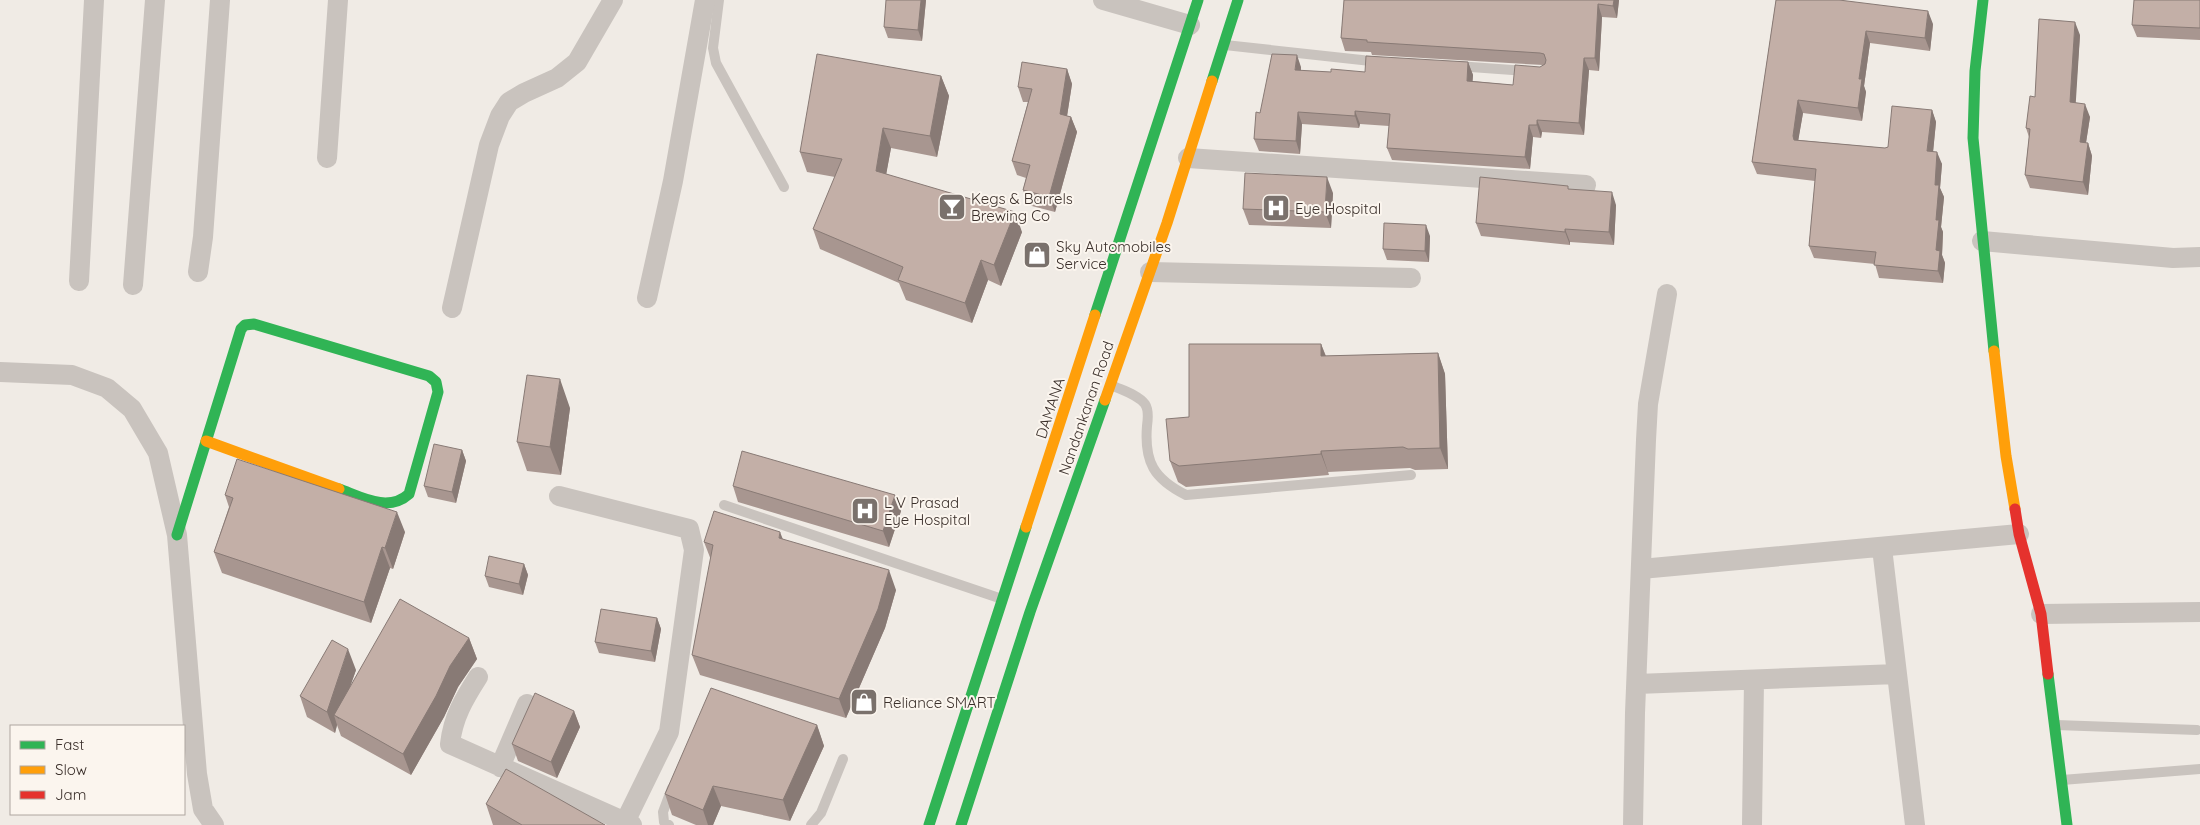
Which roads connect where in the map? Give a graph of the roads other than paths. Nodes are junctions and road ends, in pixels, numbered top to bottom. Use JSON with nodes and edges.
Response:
{"nodes":[{"id":1,"x":94,"y":0,"type":"edge"},
{"id":2,"x":155,"y":0,"type":"edge"},
{"id":3,"x":220,"y":0,"type":"edge"},
{"id":4,"x":338,"y":0,"type":"edge"},
{"id":5,"x":613,"y":0,"type":"edge"},
{"id":6,"x":705,"y":0,"type":"edge"},
{"id":7,"x":719,"y":0,"type":"edge"},
{"id":8,"x":1103,"y":0,"type":"edge"},
{"id":9,"x":1198,"y":0,"type":"edge"},
{"id":10,"x":1238,"y":0,"type":"edge"},
{"id":11,"x":1983,"y":0,"type":"edge"},
{"id":12,"x":1190,"y":25,"type":"junction"},
{"id":13,"x":1224,"y":45,"type":"junction"},
{"id":14,"x":1391,"y":62,"type":"edge"},
{"id":15,"x":1448,"y":66,"type":"edge"},
{"id":16,"x":1535,"y":71,"type":"edge"},
{"id":17,"x":327,"y":158,"type":"dead end"},
{"id":18,"x":1188,"y":158,"type":"junction"},
{"id":19,"x":1586,"y":185,"type":"dead end"},
{"id":20,"x":784,"y":187,"type":"dead end"},
{"id":21,"x":1982,"y":242,"type":"junction"},
{"id":22,"x":2200,"y":257,"type":"edge"},
{"id":23,"x":198,"y":272,"type":"dead end"},
{"id":24,"x":1150,"y":272,"type":"junction"},
{"id":25,"x":1411,"y":278,"type":"dead end"},
{"id":26,"x":79,"y":281,"type":"dead end"},
{"id":27,"x":133,"y":285,"type":"dead end"},
{"id":28,"x":1667,"y":294,"type":"dead end"},
{"id":29,"x":646,"y":298,"type":"dead end"},
{"id":30,"x":452,"y":308,"type":"dead end"},
{"id":31,"x":0,"y":372,"type":"edge"},
{"id":32,"x":1110,"y":385,"type":"junction"},
{"id":33,"x":206,"y":442,"type":"junction"},
{"id":34,"x":1411,"y":475,"type":"dead end"},
{"id":35,"x":560,"y":496,"type":"dead end"},
{"id":36,"x":724,"y":505,"type":"dead end"},
{"id":37,"x":2019,"y":534,"type":"junction"},
{"id":38,"x":177,"y":535,"type":"junction"},
{"id":39,"x":1882,"y":548,"type":"junction"},
{"id":40,"x":1641,"y":569,"type":"junction"},
{"id":41,"x":1004,"y":600,"type":"junction"},
{"id":42,"x":2200,"y":612,"type":"edge"},
{"id":43,"x":2041,"y":614,"type":"junction"},
{"id":44,"x":1897,"y":674,"type":"junction"},
{"id":45,"x":478,"y":677,"type":"dead end"},
{"id":46,"x":1754,"y":680,"type":"junction"},
{"id":47,"x":1637,"y":684,"type":"junction"},
{"id":48,"x":526,"y":704,"type":"dead end"},
{"id":49,"x":2055,"y":725,"type":"junction"},
{"id":50,"x":2198,"y":730,"type":"dead end"},
{"id":51,"x":843,"y":759,"type":"dead end"},
{"id":52,"x":500,"y":767,"type":"junction"},
{"id":53,"x":2200,"y":770,"type":"edge"},
{"id":54,"x":678,"y":776,"type":"edge"},
{"id":55,"x":2062,"y":780,"type":"junction"},
{"id":56,"x":628,"y":823,"type":"edge"},
{"id":57,"x":214,"y":825,"type":"edge"},
{"id":58,"x":669,"y":825,"type":"edge"},
{"id":59,"x":811,"y":825,"type":"edge"},
{"id":60,"x":929,"y":825,"type":"edge"},
{"id":61,"x":961,"y":825,"type":"edge"},
{"id":62,"x":1633,"y":825,"type":"edge"},
{"id":63,"x":1752,"y":825,"type":"edge"},
{"id":64,"x":1915,"y":825,"type":"edge"},
{"id":65,"x":2067,"y":825,"type":"edge"}],
"edges":[{"from":1,"to":26,"type":"street"},
{"from":2,"to":27,"type":"street"},
{"from":3,"to":23,"type":"street"},
{"from":4,"to":17,"type":"street"},
{"from":5,"to":30,"type":"street"},
{"from":6,"to":29,"type":"street"},
{"from":7,"to":20,"type":"lane"},
{"from":8,"to":12,"type":"street"},
{"from":9,"to":12,"type":"main road","name":"DAMANA"},
{"from":10,"to":13,"type":"main road","name":"Nandankanan Road"},
{"from":11,"to":21,"type":"main road"},
{"from":12,"to":41,"type":"main road","name":"DAMANA"},
{"from":13,"to":14,"type":"lane"},
{"from":13,"to":18,"type":"main road","name":"Nandankanan Road"},
{"from":15,"to":16,"type":"lane"},
{"from":18,"to":19,"type":"street"},
{"from":18,"to":24,"type":"main road","name":"Nandankanan Road"},
{"from":21,"to":22,"type":"street"},
{"from":21,"to":37,"type":"main road"},
{"from":24,"to":25,"type":"street"},
{"from":24,"to":32,"type":"main road","name":"Nandankanan Road"},
{"from":28,"to":40,"type":"street"},
{"from":31,"to":38,"type":"street"},
{"from":32,"to":34,"type":"lane"},
{"from":32,"to":61,"type":"main road","name":"Nandankanan Road"},
{"from":33,"to":33,"type":"main road"},
{"from":33,"to":38,"type":"main road"},
{"from":35,"to":56,"type":"street"},
{"from":36,"to":41,"type":"lane"},
{"from":37,"to":39,"type":"street"},
{"from":37,"to":43,"type":"main road"},
{"from":38,"to":57,"type":"street"},
{"from":39,"to":40,"type":"street"},
{"from":39,"to":44,"type":"street"},
{"from":40,"to":47,"type":"street"},
{"from":41,"to":60,"type":"main road","name":"DAMANA"},
{"from":42,"to":43,"type":"street"},
{"from":43,"to":49,"type":"main road"},
{"from":44,"to":46,"type":"street"},
{"from":44,"to":64,"type":"street"},
{"from":45,"to":52,"type":"street"},
{"from":46,"to":47,"type":"street"},
{"from":46,"to":63,"type":"street"},
{"from":47,"to":62,"type":"street"},
{"from":48,"to":52,"type":"street"},
{"from":49,"to":50,"type":"lane"},
{"from":49,"to":55,"type":"main road"},
{"from":51,"to":59,"type":"lane"},
{"from":52,"to":56,"type":"street"},
{"from":53,"to":55,"type":"lane"},
{"from":54,"to":58,"type":"lane"},
{"from":55,"to":65,"type":"main road"}]}
